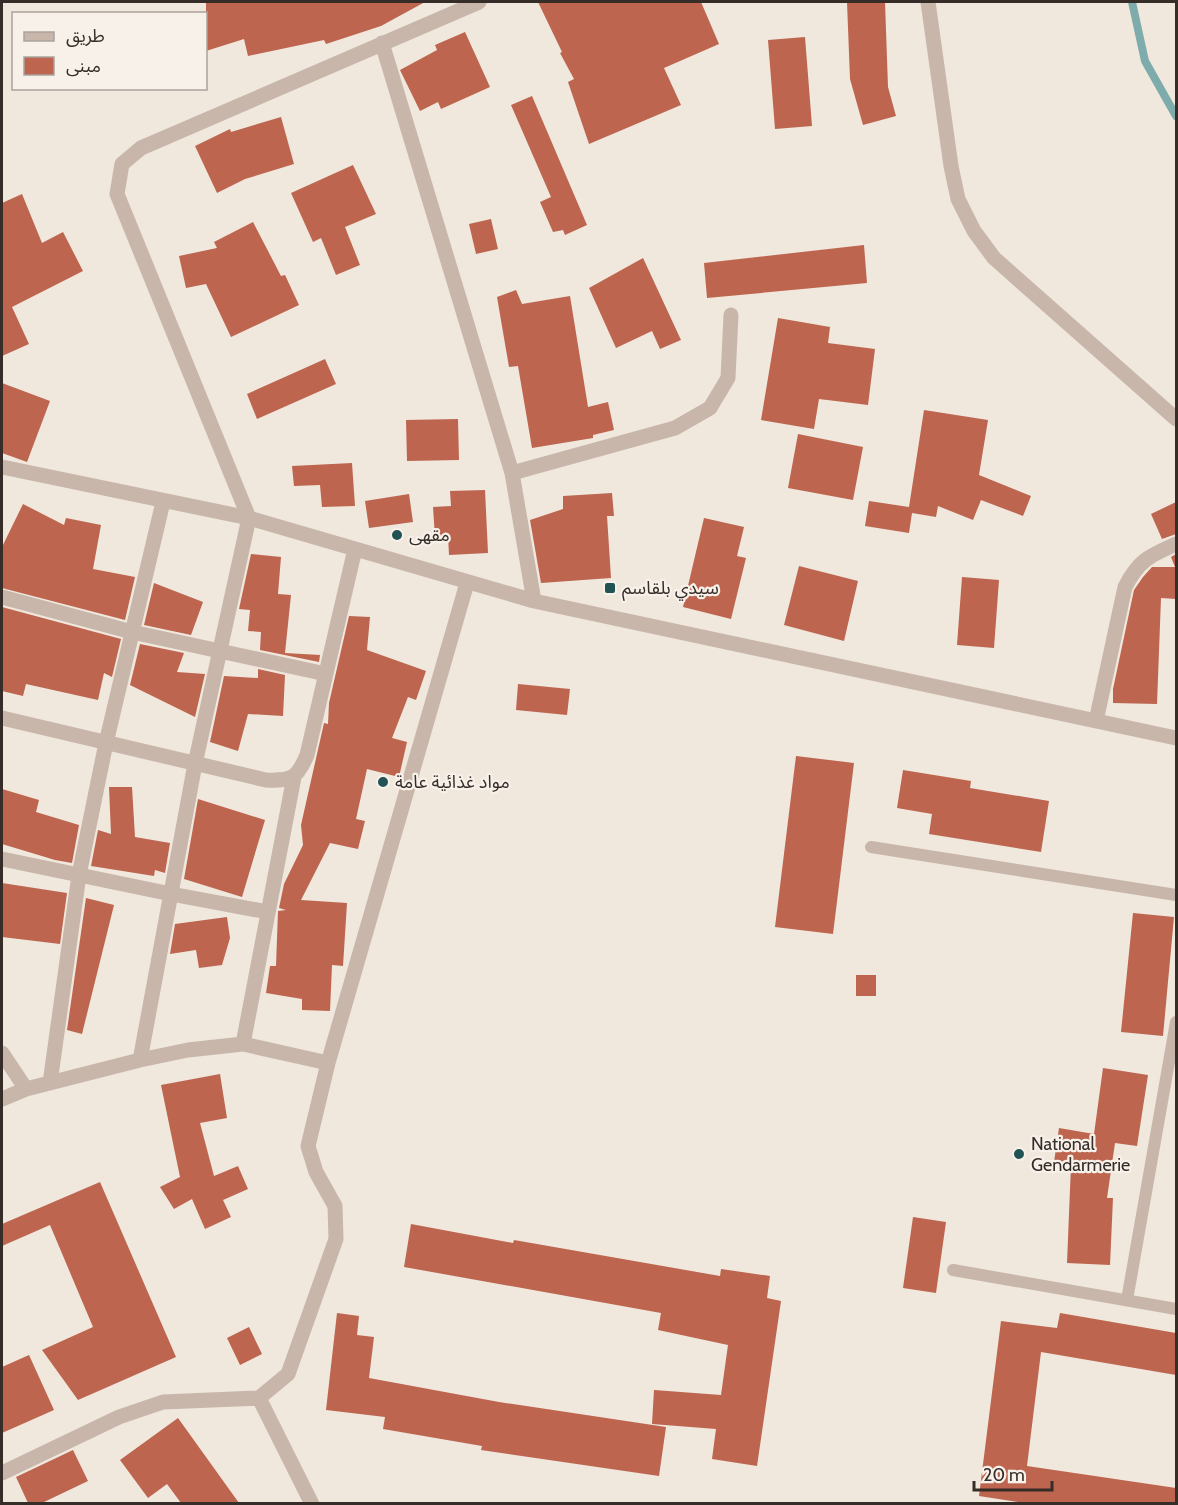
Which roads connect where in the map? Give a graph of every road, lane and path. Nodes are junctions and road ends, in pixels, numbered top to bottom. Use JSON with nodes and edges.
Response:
{"nodes":[{"id":1,"x":479,"y":2,"type":"edge"},
{"id":2,"x":928,"y":2,"type":"edge"},
{"id":3,"x":382,"y":43,"type":"junction"},
{"id":4,"x":731,"y":315,"type":"dead end"},
{"id":5,"x":1176,"y":419,"type":"edge"},
{"id":6,"x":2,"y":467,"type":"edge"},
{"id":7,"x":512,"y":473,"type":"junction"},
{"id":8,"x":163,"y":502,"type":"junction"},
{"id":9,"x":249,"y":518,"type":"junction"},
{"id":10,"x":1176,"y":544,"type":"edge"},
{"id":11,"x":355,"y":549,"type":"junction"},
{"id":12,"x":467,"y":583,"type":"junction"},
{"id":13,"x":2,"y":597,"type":"edge"},
{"id":14,"x":534,"y":601,"type":"junction"},
{"id":15,"x":132,"y":632,"type":"junction"},
{"id":16,"x":219,"y":652,"type":"junction"},
{"id":17,"x":326,"y":674,"type":"junction"},
{"id":18,"x":2,"y":718,"type":"edge"},
{"id":19,"x":1096,"y":721,"type":"junction"},
{"id":20,"x":1176,"y":738,"type":"edge"},
{"id":21,"x":106,"y":743,"type":"junction"},
{"id":22,"x":195,"y":764,"type":"junction"},
{"id":23,"x":294,"y":777,"type":"junction"},
{"id":24,"x":871,"y":847,"type":"dead end"},
{"id":25,"x":2,"y":859,"type":"edge"},
{"id":26,"x":79,"y":875,"type":"junction"},
{"id":27,"x":171,"y":894,"type":"junction"},
{"id":28,"x":1176,"y":895,"type":"edge"},
{"id":29,"x":268,"y":912,"type":"junction"},
{"id":30,"x":1176,"y":1022,"type":"edge"},
{"id":31,"x":243,"y":1044,"type":"junction"},
{"id":32,"x":2,"y":1053,"type":"edge"},
{"id":33,"x":140,"y":1060,"type":"junction"},
{"id":34,"x":328,"y":1063,"type":"junction"},
{"id":35,"x":50,"y":1083,"type":"junction"},
{"id":36,"x":26,"y":1089,"type":"junction"},
{"id":37,"x":2,"y":1099,"type":"edge"},
{"id":38,"x":953,"y":1270,"type":"dead end"},
{"id":39,"x":1127,"y":1300,"type":"junction"},
{"id":40,"x":1176,"y":1309,"type":"edge"},
{"id":41,"x":259,"y":1398,"type":"junction"},
{"id":42,"x":2,"y":1473,"type":"edge"},
{"id":43,"x":312,"y":1503,"type":"edge"}],
"edges":[{"from":1,"to":3,"type":"street"},
{"from":2,"to":5,"type":"street"},
{"from":3,"to":7,"type":"street"},
{"from":3,"to":9,"type":"street"},
{"from":4,"to":7,"type":"street"},
{"from":6,"to":8,"type":"street"},
{"from":7,"to":14,"type":"street"},
{"from":8,"to":9,"type":"street"},
{"from":8,"to":15,"type":"street"},
{"from":9,"to":11,"type":"street"},
{"from":9,"to":16,"type":"street"},
{"from":10,"to":19,"type":"street"},
{"from":11,"to":12,"type":"street"},
{"from":11,"to":17,"type":"street"},
{"from":12,"to":14,"type":"street"},
{"from":12,"to":34,"type":"street"},
{"from":13,"to":15,"type":"street"},
{"from":14,"to":19,"type":"street"},
{"from":15,"to":16,"type":"street"},
{"from":15,"to":21,"type":"street"},
{"from":16,"to":17,"type":"street"},
{"from":16,"to":22,"type":"street"},
{"from":17,"to":23,"type":"street"},
{"from":18,"to":21,"type":"street"},
{"from":19,"to":20,"type":"street"},
{"from":21,"to":22,"type":"street"},
{"from":21,"to":26,"type":"street"},
{"from":22,"to":23,"type":"street"},
{"from":22,"to":27,"type":"street"},
{"from":23,"to":29,"type":"street"},
{"from":24,"to":28,"type":"lane"},
{"from":25,"to":26,"type":"street"},
{"from":26,"to":27,"type":"street"},
{"from":26,"to":35,"type":"street"},
{"from":27,"to":29,"type":"street"},
{"from":27,"to":33,"type":"street"},
{"from":29,"to":31,"type":"street"},
{"from":30,"to":39,"type":"lane"},
{"from":31,"to":33,"type":"street"},
{"from":31,"to":34,"type":"street"},
{"from":32,"to":36,"type":"street"},
{"from":33,"to":35,"type":"street"},
{"from":34,"to":41,"type":"street"},
{"from":35,"to":36,"type":"street"},
{"from":36,"to":37,"type":"street"},
{"from":38,"to":39,"type":"lane"},
{"from":39,"to":40,"type":"lane"},
{"from":41,"to":42,"type":"street"},
{"from":41,"to":43,"type":"street"}]}
